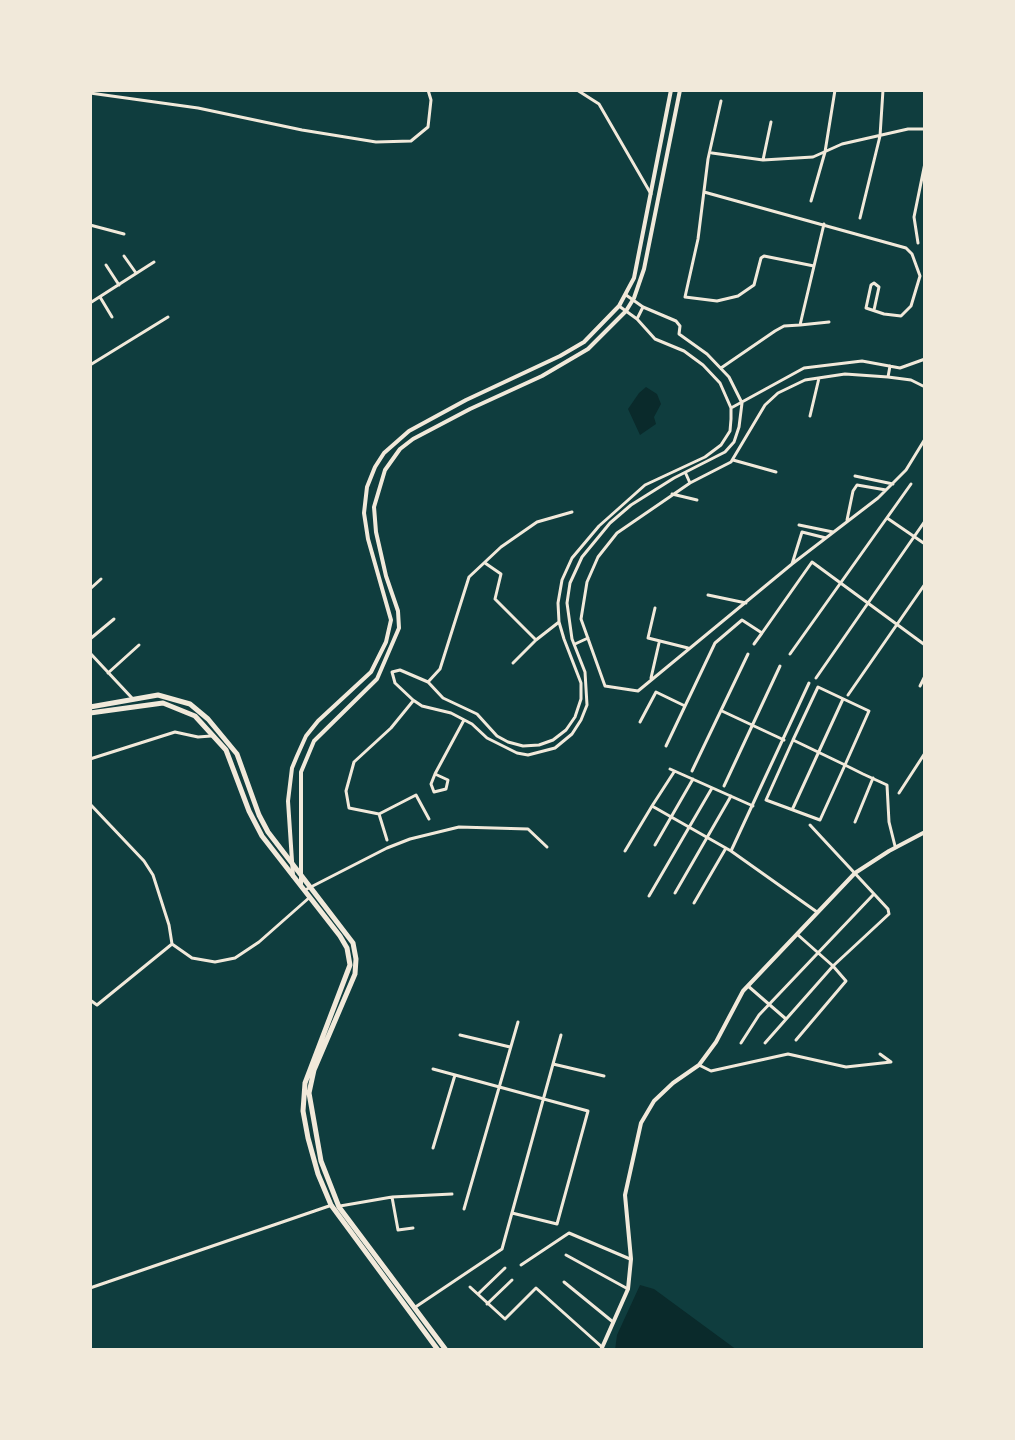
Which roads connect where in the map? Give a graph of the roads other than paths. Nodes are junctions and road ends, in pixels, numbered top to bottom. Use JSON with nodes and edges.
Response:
{"nodes":[{"id":1,"x":428,"y":90,"type":"edge"},
{"id":2,"x":577,"y":90,"type":"edge"},
{"id":3,"x":671,"y":90,"type":"edge"},
{"id":4,"x":680,"y":90,"type":"edge"},
{"id":5,"x":835,"y":90,"type":"edge"},
{"id":6,"x":883,"y":90,"type":"edge"},
{"id":7,"x":90,"y":93,"type":"edge"},
{"id":8,"x":721,"y":101,"type":"dead end"},
{"id":9,"x":771,"y":122,"type":"dead end"},
{"id":10,"x":925,"y":129,"type":"edge"},
{"id":11,"x":880,"y":136,"type":"junction"},
{"id":12,"x":825,"y":152,"type":"junction"},
{"id":13,"x":710,"y":153,"type":"junction"},
{"id":14,"x":763,"y":160,"type":"junction"},
{"id":15,"x":925,"y":163,"type":"edge"},
{"id":16,"x":704,"y":192,"type":"junction"},
{"id":17,"x":651,"y":194,"type":"junction"},
{"id":18,"x":811,"y":201,"type":"dead end"},
{"id":19,"x":860,"y":218,"type":"dead end"},
{"id":20,"x":824,"y":224,"type":"junction"},
{"id":21,"x":90,"y":225,"type":"edge"},
{"id":22,"x":124,"y":234,"type":"dead end"},
{"id":23,"x":918,"y":243,"type":"dead end"},
{"id":24,"x":124,"y":256,"type":"dead end"},
{"id":25,"x":154,"y":262,"type":"dead end"},
{"id":26,"x":106,"y":265,"type":"dead end"},
{"id":27,"x":814,"y":266,"type":"junction"},
{"id":28,"x":136,"y":273,"type":"junction"},
{"id":29,"x":119,"y":285,"type":"junction"},
{"id":30,"x":626,"y":295,"type":"junction"},
{"id":31,"x":100,"y":297,"type":"junction"},
{"id":32,"x":633,"y":300,"type":"junction"},
{"id":33,"x":90,"y":303,"type":"edge"},
{"id":34,"x":619,"y":306,"type":"junction"},
{"id":35,"x":643,"y":307,"type":"junction"},
{"id":36,"x":874,"y":310,"type":"junction"},
{"id":37,"x":626,"y":311,"type":"junction"},
{"id":38,"x":112,"y":317,"type":"dead end"},
{"id":39,"x":168,"y":317,"type":"dead end"},
{"id":40,"x":637,"y":319,"type":"junction"},
{"id":41,"x":829,"y":322,"type":"dead end"},
{"id":42,"x":800,"y":325,"type":"junction"},
{"id":43,"x":925,"y":359,"type":"edge"},
{"id":44,"x":90,"y":365,"type":"edge"},
{"id":45,"x":890,"y":366,"type":"junction"},
{"id":46,"x":721,"y":368,"type":"junction"},
{"id":47,"x":900,"y":368,"type":"junction"},
{"id":48,"x":888,"y":377,"type":"junction"},
{"id":49,"x":819,"y":378,"type":"junction"},
{"id":50,"x":898,"y":378,"type":"junction"},
{"id":51,"x":925,"y":387,"type":"edge"},
{"id":52,"x":742,"y":403,"type":"junction"},
{"id":53,"x":731,"y":408,"type":"junction"},
{"id":54,"x":810,"y":416,"type":"dead end"},
{"id":55,"x":925,"y":439,"type":"edge"},
{"id":56,"x":733,"y":460,"type":"junction"},
{"id":57,"x":675,"y":470,"type":"junction"},
{"id":58,"x":776,"y":472,"type":"dead end"},
{"id":59,"x":685,"y":473,"type":"junction"},
{"id":60,"x":855,"y":476,"type":"dead end"},
{"id":61,"x":677,"y":477,"type":"junction"},
{"id":62,"x":690,"y":483,"type":"junction"},
{"id":63,"x":893,"y":484,"type":"junction"},
{"id":64,"x":911,"y":484,"type":"dead end"},
{"id":65,"x":680,"y":489,"type":"junction"},
{"id":66,"x":886,"y":490,"type":"junction"},
{"id":67,"x":672,"y":494,"type":"junction"},
{"id":68,"x":697,"y":500,"type":"dead end"},
{"id":69,"x":572,"y":512,"type":"dead end"},
{"id":70,"x":887,"y":518,"type":"junction"},
{"id":71,"x":847,"y":520,"type":"junction"},
{"id":72,"x":925,"y":521,"type":"edge"},
{"id":73,"x":799,"y":525,"type":"dead end"},
{"id":74,"x":833,"y":532,"type":"junction"},
{"id":75,"x":915,"y":537,"type":"junction"},
{"id":76,"x":826,"y":538,"type":"junction"},
{"id":77,"x":925,"y":544,"type":"edge"},
{"id":78,"x":485,"y":562,"type":"junction"},
{"id":79,"x":792,"y":564,"type":"junction"},
{"id":80,"x":101,"y":579,"type":"dead end"},
{"id":81,"x":841,"y":583,"type":"junction"},
{"id":82,"x":925,"y":584,"type":"edge"},
{"id":83,"x":90,"y":589,"type":"edge"},
{"id":84,"x":708,"y":595,"type":"dead end"},
{"id":85,"x":746,"y":603,"type":"junction"},
{"id":86,"x":867,"y":603,"type":"junction"},
{"id":87,"x":655,"y":608,"type":"dead end"},
{"id":88,"x":567,"y":612,"type":"junction"},
{"id":89,"x":559,"y":613,"type":"junction"},
{"id":90,"x":114,"y":619,"type":"dead end"},
{"id":91,"x":559,"y":622,"type":"junction"},
{"id":92,"x":896,"y":624,"type":"junction"},
{"id":93,"x":762,"y":633,"type":"junction"},
{"id":94,"x":588,"y":638,"type":"junction"},
{"id":95,"x":90,"y":639,"type":"edge"},
{"id":96,"x":536,"y":640,"type":"junction"},
{"id":97,"x":659,"y":641,"type":"junction"},
{"id":98,"x":575,"y":644,"type":"junction"},
{"id":99,"x":754,"y":644,"type":"dead end"},
{"id":100,"x":139,"y":645,"type":"dead end"},
{"id":101,"x":925,"y":645,"type":"edge"},
{"id":102,"x":690,"y":649,"type":"junction"},
{"id":103,"x":592,"y":650,"type":"junction"},
{"id":104,"x":90,"y":653,"type":"edge"},
{"id":105,"x":748,"y":654,"type":"dead end"},
{"id":106,"x":790,"y":654,"type":"dead end"},
{"id":107,"x":580,"y":656,"type":"junction"},
{"id":108,"x":376,"y":663,"type":"junction"},
{"id":109,"x":513,"y":663,"type":"dead end"},
{"id":110,"x":780,"y":666,"type":"dead end"},
{"id":111,"x":383,"y":667,"type":"junction"},
{"id":112,"x":392,"y":672,"type":"junction"},
{"id":113,"x":108,"y":673,"type":"junction"},
{"id":114,"x":925,"y":676,"type":"edge"},
{"id":115,"x":651,"y":678,"type":"junction"},
{"id":116,"x":816,"y":678,"type":"dead end"},
{"id":117,"x":428,"y":682,"type":"junction"},
{"id":118,"x":809,"y":683,"type":"dead end"},
{"id":119,"x":922,"y":688,"type":"edge"},
{"id":120,"x":848,"y":695,"type":"dead end"},
{"id":121,"x":132,"y":698,"type":"junction"},
{"id":122,"x":443,"y":698,"type":"junction"},
{"id":123,"x":843,"y":699,"type":"junction"},
{"id":124,"x":413,"y":700,"type":"junction"},
{"id":125,"x":685,"y":706,"type":"junction"},
{"id":126,"x":439,"y":708,"type":"junction"},
{"id":127,"x":90,"y":710,"type":"edge"},
{"id":128,"x":722,"y":711,"type":"junction"},
{"id":129,"x":464,"y":720,"type":"junction"},
{"id":130,"x":640,"y":722,"type":"dead end"},
{"id":131,"x":753,"y":726,"type":"junction"},
{"id":132,"x":214,"y":735,"type":"junction"},
{"id":133,"x":784,"y":740,"type":"junction"},
{"id":134,"x":793,"y":740,"type":"junction"},
{"id":135,"x":666,"y":746,"type":"dead end"},
{"id":136,"x":818,"y":752,"type":"junction"},
{"id":137,"x":925,"y":753,"type":"edge"},
{"id":138,"x":90,"y":759,"type":"edge"},
{"id":139,"x":845,"y":765,"type":"junction"},
{"id":140,"x":692,"y":771,"type":"dead end"},
{"id":141,"x":435,"y":774,"type":"junction"},
{"id":142,"x":873,"y":778,"type":"junction"},
{"id":143,"x":693,"y":779,"type":"junction"},
{"id":144,"x":724,"y":786,"type":"dead end"},
{"id":145,"x":712,"y":788,"type":"junction"},
{"id":146,"x":899,"y":793,"type":"dead end"},
{"id":147,"x":731,"y":796,"type":"junction"},
{"id":148,"x":90,"y":804,"type":"edge"},
{"id":149,"x":652,"y":806,"type":"junction"},
{"id":150,"x":753,"y":806,"type":"junction"},
{"id":151,"x":793,"y":810,"type":"junction"},
{"id":152,"x":379,"y":814,"type":"junction"},
{"id":153,"x":673,"y":816,"type":"junction"},
{"id":154,"x":429,"y":819,"type":"dead end"},
{"id":155,"x":855,"y":822,"type":"dead end"},
{"id":156,"x":810,"y":825,"type":"dead end"},
{"id":157,"x":691,"y":827,"type":"junction"},
{"id":158,"x":925,"y":832,"type":"edge"},
{"id":159,"x":709,"y":838,"type":"junction"},
{"id":160,"x":387,"y":840,"type":"dead end"},
{"id":161,"x":655,"y":845,"type":"dead end"},
{"id":162,"x":292,"y":846,"type":"junction"},
{"id":163,"x":547,"y":847,"type":"dead end"},
{"id":164,"x":896,"y":847,"type":"junction"},
{"id":165,"x":726,"y":848,"type":"junction"},
{"id":166,"x":301,"y":850,"type":"junction"},
{"id":167,"x":625,"y":851,"type":"dead end"},
{"id":168,"x":731,"y":851,"type":"junction"},
{"id":169,"x":293,"y":866,"type":"junction"},
{"id":170,"x":855,"y":873,"type":"junction"},
{"id":171,"x":293,"y":876,"type":"junction"},
{"id":172,"x":301,"y":877,"type":"junction"},
{"id":173,"x":305,"y":887,"type":"junction"},
{"id":174,"x":675,"y":893,"type":"dead end"},
{"id":175,"x":873,"y":895,"type":"junction"},
{"id":176,"x":649,"y":896,"type":"dead end"},
{"id":177,"x":310,"y":897,"type":"junction"},
{"id":178,"x":694,"y":903,"type":"dead end"},
{"id":179,"x":817,"y":912,"type":"junction"},
{"id":180,"x":798,"y":935,"type":"junction"},
{"id":181,"x":172,"y":944,"type":"junction"},
{"id":182,"x":818,"y":953,"type":"junction"},
{"id":183,"x":833,"y":966,"type":"junction"},
{"id":184,"x":748,"y":986,"type":"junction"},
{"id":185,"x":90,"y":1000,"type":"edge"},
{"id":186,"x":769,"y":1005,"type":"junction"},
{"id":187,"x":786,"y":1019,"type":"junction"},
{"id":188,"x":518,"y":1022,"type":"dead end"},
{"id":189,"x":460,"y":1035,"type":"dead end"},
{"id":190,"x":561,"y":1035,"type":"dead end"},
{"id":191,"x":796,"y":1040,"type":"dead end"},
{"id":192,"x":741,"y":1043,"type":"dead end"},
{"id":193,"x":765,"y":1043,"type":"dead end"},
{"id":194,"x":510,"y":1047,"type":"junction"},
{"id":195,"x":880,"y":1054,"type":"dead end"},
{"id":196,"x":553,"y":1064,"type":"junction"},
{"id":197,"x":699,"y":1065,"type":"junction"},
{"id":198,"x":433,"y":1069,"type":"dead end"},
{"id":199,"x":455,"y":1075,"type":"junction"},
{"id":200,"x":604,"y":1076,"type":"dead end"},
{"id":201,"x":499,"y":1087,"type":"junction"},
{"id":202,"x":543,"y":1099,"type":"junction"},
{"id":203,"x":433,"y":1148,"type":"dead end"},
{"id":204,"x":452,"y":1194,"type":"dead end"},
{"id":205,"x":392,"y":1197,"type":"junction"},
{"id":206,"x":331,"y":1205,"type":"junction"},
{"id":207,"x":339,"y":1207,"type":"junction"},
{"id":208,"x":464,"y":1209,"type":"dead end"},
{"id":209,"x":512,"y":1213,"type":"junction"},
{"id":210,"x":413,"y":1228,"type":"dead end"},
{"id":211,"x":566,"y":1255,"type":"dead end"},
{"id":212,"x":631,"y":1259,"type":"junction"},
{"id":213,"x":521,"y":1265,"type":"dead end"},
{"id":214,"x":505,"y":1268,"type":"dead end"},
{"id":215,"x":512,"y":1280,"type":"dead end"},
{"id":216,"x":564,"y":1282,"type":"dead end"},
{"id":217,"x":470,"y":1287,"type":"dead end"},
{"id":218,"x":90,"y":1288,"type":"edge"},
{"id":219,"x":628,"y":1289,"type":"junction"},
{"id":220,"x":478,"y":1294,"type":"junction"},
{"id":221,"x":487,"y":1304,"type":"junction"},
{"id":222,"x":414,"y":1308,"type":"junction"},
{"id":223,"x":407,"y":1312,"type":"junction"},
{"id":224,"x":613,"y":1322,"type":"junction"},
{"id":225,"x":602,"y":1349,"type":"edge"},
{"id":226,"x":438,"y":1350,"type":"edge"},
{"id":227,"x":446,"y":1350,"type":"edge"}],
"edges":[{"from":1,"to":7,"type":"street"},
{"from":2,"to":17,"type":"street"},
{"from":3,"to":17,"type":"street"},
{"from":4,"to":32,"type":"street"},
{"from":5,"to":12,"type":"street"},
{"from":6,"to":11,"type":"street"},
{"from":8,"to":13,"type":"street"},
{"from":9,"to":14,"type":"street"},
{"from":10,"to":11,"type":"street"},
{"from":11,"to":12,"type":"street"},
{"from":11,"to":19,"type":"street"},
{"from":12,"to":14,"type":"street"},
{"from":12,"to":18,"type":"street"},
{"from":13,"to":14,"type":"street"},
{"from":13,"to":16,"type":"street"},
{"from":15,"to":23,"type":"street"},
{"from":16,"to":20,"type":"street"},
{"from":16,"to":27,"type":"street"},
{"from":17,"to":30,"type":"street"},
{"from":20,"to":27,"type":"street"},
{"from":20,"to":36,"type":"street"},
{"from":21,"to":22,"type":"street"},
{"from":24,"to":28,"type":"street"},
{"from":25,"to":28,"type":"street"},
{"from":26,"to":29,"type":"street"},
{"from":27,"to":42,"type":"street"},
{"from":28,"to":29,"type":"street"},
{"from":29,"to":31,"type":"street"},
{"from":30,"to":32,"type":"street"},
{"from":30,"to":34,"type":"street"},
{"from":31,"to":33,"type":"street"},
{"from":31,"to":38,"type":"street"},
{"from":32,"to":35,"type":"street"},
{"from":32,"to":37,"type":"street"},
{"from":34,"to":37,"type":"street"},
{"from":34,"to":108,"type":"street"},
{"from":35,"to":40,"type":"street"},
{"from":35,"to":46,"type":"street"},
{"from":36,"to":36,"type":"street"},
{"from":37,"to":40,"type":"street"},
{"from":37,"to":111,"type":"street"},
{"from":39,"to":44,"type":"street"},
{"from":40,"to":53,"type":"street"},
{"from":41,"to":42,"type":"street"},
{"from":42,"to":46,"type":"street"},
{"from":43,"to":47,"type":"street"},
{"from":45,"to":47,"type":"street"},
{"from":45,"to":48,"type":"street"},
{"from":45,"to":52,"type":"street"},
{"from":46,"to":52,"type":"street"},
{"from":47,"to":50,"type":"street"},
{"from":48,"to":49,"type":"street"},
{"from":48,"to":50,"type":"street"},
{"from":49,"to":54,"type":"street"},
{"from":49,"to":56,"type":"street"},
{"from":50,"to":51,"type":"street"},
{"from":52,"to":53,"type":"street"},
{"from":52,"to":59,"type":"street"},
{"from":53,"to":57,"type":"street"},
{"from":55,"to":63,"type":"street"},
{"from":56,"to":58,"type":"street"},
{"from":56,"to":62,"type":"street"},
{"from":57,"to":61,"type":"street"},
{"from":57,"to":89,"type":"street"},
{"from":59,"to":61,"type":"street"},
{"from":59,"to":62,"type":"street"},
{"from":60,"to":63,"type":"street"},
{"from":61,"to":65,"type":"street"},
{"from":61,"to":88,"type":"street"},
{"from":62,"to":65,"type":"street"},
{"from":63,"to":66,"type":"street"},
{"from":64,"to":70,"type":"street"},
{"from":65,"to":67,"type":"street"},
{"from":66,"to":71,"type":"street"},
{"from":66,"to":71,"type":"street"},
{"from":67,"to":68,"type":"street"},
{"from":67,"to":94,"type":"street"},
{"from":69,"to":78,"type":"street"},
{"from":70,"to":75,"type":"street"},
{"from":70,"to":81,"type":"street"},
{"from":71,"to":74,"type":"street"},
{"from":72,"to":75,"type":"street"},
{"from":73,"to":74,"type":"street"},
{"from":74,"to":76,"type":"street"},
{"from":75,"to":77,"type":"street"},
{"from":75,"to":86,"type":"street"},
{"from":76,"to":79,"type":"street"},
{"from":76,"to":79,"type":"street"},
{"from":78,"to":96,"type":"street"},
{"from":78,"to":117,"type":"street"},
{"from":79,"to":85,"type":"street"},
{"from":80,"to":83,"type":"street"},
{"from":81,"to":86,"type":"street"},
{"from":81,"to":93,"type":"street"},
{"from":81,"to":106,"type":"street"},
{"from":82,"to":92,"type":"street"},
{"from":84,"to":85,"type":"street"},
{"from":85,"to":102,"type":"street"},
{"from":86,"to":92,"type":"street"},
{"from":86,"to":116,"type":"street"},
{"from":87,"to":97,"type":"street"},
{"from":88,"to":89,"type":"street"},
{"from":88,"to":98,"type":"street"},
{"from":89,"to":91,"type":"street"},
{"from":90,"to":95,"type":"street"},
{"from":91,"to":96,"type":"street"},
{"from":91,"to":122,"type":"street"},
{"from":92,"to":101,"type":"street"},
{"from":92,"to":120,"type":"street"},
{"from":93,"to":99,"type":"street"},
{"from":93,"to":125,"type":"street"},
{"from":94,"to":98,"type":"street"},
{"from":94,"to":103,"type":"street"},
{"from":96,"to":109,"type":"street"},
{"from":97,"to":102,"type":"street"},
{"from":97,"to":115,"type":"street"},
{"from":98,"to":107,"type":"street"},
{"from":100,"to":113,"type":"street"},
{"from":102,"to":115,"type":"street"},
{"from":103,"to":107,"type":"street"},
{"from":103,"to":115,"type":"street"},
{"from":104,"to":113,"type":"street"},
{"from":105,"to":128,"type":"street"},
{"from":107,"to":129,"type":"street"},
{"from":108,"to":111,"type":"street"},
{"from":108,"to":162,"type":"street"},
{"from":110,"to":131,"type":"street"},
{"from":111,"to":112,"type":"street"},
{"from":111,"to":166,"type":"street"},
{"from":112,"to":117,"type":"street"},
{"from":112,"to":124,"type":"street"},
{"from":113,"to":121,"type":"street"},
{"from":114,"to":119,"type":"street"},
{"from":117,"to":122,"type":"street"},
{"from":118,"to":133,"type":"street"},
{"from":121,"to":127,"type":"main road"},
{"from":121,"to":169,"type":"main road"},
{"from":122,"to":126,"type":"street"},
{"from":123,"to":134,"type":"street"},
{"from":123,"to":136,"type":"street"},
{"from":123,"to":139,"type":"street"},
{"from":124,"to":126,"type":"street"},
{"from":124,"to":152,"type":"street"},
{"from":125,"to":130,"type":"street"},
{"from":125,"to":135,"type":"street"},
{"from":126,"to":129,"type":"street"},
{"from":127,"to":132,"type":"main road"},
{"from":128,"to":131,"type":"street"},
{"from":128,"to":140,"type":"street"},
{"from":129,"to":141,"type":"street"},
{"from":131,"to":133,"type":"street"},
{"from":131,"to":144,"type":"street"},
{"from":132,"to":138,"type":"street"},
{"from":132,"to":171,"type":"main road"},
{"from":133,"to":150,"type":"street"},
{"from":134,"to":136,"type":"street"},
{"from":134,"to":151,"type":"street"},
{"from":136,"to":139,"type":"street"},
{"from":136,"to":151,"type":"street"},
{"from":137,"to":146,"type":"street"},
{"from":139,"to":142,"type":"street"},
{"from":139,"to":151,"type":"street"},
{"from":141,"to":141,"type":"street"},
{"from":142,"to":155,"type":"street"},
{"from":142,"to":164,"type":"street"},
{"from":143,"to":145,"type":"street"},
{"from":143,"to":149,"type":"street"},
{"from":143,"to":153,"type":"street"},
{"from":145,"to":147,"type":"street"},
{"from":145,"to":157,"type":"street"},
{"from":147,"to":150,"type":"street"},
{"from":147,"to":159,"type":"street"},
{"from":148,"to":181,"type":"street"},
{"from":149,"to":153,"type":"street"},
{"from":149,"to":167,"type":"street"},
{"from":150,"to":168,"type":"street"},
{"from":152,"to":154,"type":"street"},
{"from":152,"to":160,"type":"street"},
{"from":153,"to":157,"type":"street"},
{"from":153,"to":161,"type":"street"},
{"from":156,"to":170,"type":"street"},
{"from":157,"to":159,"type":"street"},
{"from":157,"to":176,"type":"street"},
{"from":158,"to":164,"type":"street"},
{"from":159,"to":165,"type":"street"},
{"from":159,"to":174,"type":"street"},
{"from":162,"to":166,"type":"street"},
{"from":162,"to":169,"type":"street"},
{"from":163,"to":173,"type":"street"},
{"from":164,"to":170,"type":"street"},
{"from":165,"to":168,"type":"street"},
{"from":165,"to":178,"type":"street"},
{"from":166,"to":172,"type":"street"},
{"from":168,"to":179,"type":"street"},
{"from":169,"to":171,"type":"street"},
{"from":169,"to":172,"type":"main road"},
{"from":170,"to":175,"type":"street"},
{"from":170,"to":179,"type":"street"},
{"from":171,"to":173,"type":"main road"},
{"from":172,"to":173,"type":"main road"},
{"from":173,"to":177,"type":"main road"},
{"from":173,"to":207,"type":"main road"},
{"from":175,"to":182,"type":"street"},
{"from":175,"to":183,"type":"street"},
{"from":177,"to":181,"type":"street"},
{"from":177,"to":206,"type":"main road"},
{"from":179,"to":180,"type":"street"},
{"from":180,"to":182,"type":"street"},
{"from":180,"to":184,"type":"street"},
{"from":181,"to":185,"type":"street"},
{"from":182,"to":183,"type":"street"},
{"from":182,"to":186,"type":"street"},
{"from":183,"to":187,"type":"street"},
{"from":183,"to":191,"type":"street"},
{"from":184,"to":186,"type":"street"},
{"from":184,"to":197,"type":"street"},
{"from":186,"to":187,"type":"street"},
{"from":186,"to":192,"type":"street"},
{"from":187,"to":193,"type":"street"},
{"from":188,"to":194,"type":"street"},
{"from":189,"to":194,"type":"street"},
{"from":190,"to":196,"type":"street"},
{"from":194,"to":201,"type":"street"},
{"from":195,"to":197,"type":"street"},
{"from":196,"to":200,"type":"street"},
{"from":196,"to":202,"type":"street"},
{"from":197,"to":212,"type":"street"},
{"from":198,"to":199,"type":"street"},
{"from":199,"to":201,"type":"street"},
{"from":199,"to":203,"type":"street"},
{"from":201,"to":202,"type":"street"},
{"from":201,"to":208,"type":"street"},
{"from":202,"to":209,"type":"street"},
{"from":202,"to":209,"type":"street"},
{"from":204,"to":205,"type":"street"},
{"from":205,"to":207,"type":"street"},
{"from":205,"to":210,"type":"street"},
{"from":206,"to":207,"type":"street"},
{"from":206,"to":218,"type":"street"},
{"from":206,"to":223,"type":"main road"},
{"from":207,"to":222,"type":"main road"},
{"from":209,"to":222,"type":"street"},
{"from":211,"to":219,"type":"street"},
{"from":212,"to":213,"type":"street"},
{"from":212,"to":219,"type":"street"},
{"from":214,"to":220,"type":"street"},
{"from":215,"to":221,"type":"street"},
{"from":216,"to":224,"type":"street"},
{"from":217,"to":220,"type":"street"},
{"from":219,"to":224,"type":"street"},
{"from":220,"to":221,"type":"street"},
{"from":221,"to":225,"type":"street"},
{"from":222,"to":223,"type":"street"},
{"from":222,"to":227,"type":"main road"},
{"from":223,"to":226,"type":"main road"},
{"from":224,"to":225,"type":"street"}]}
